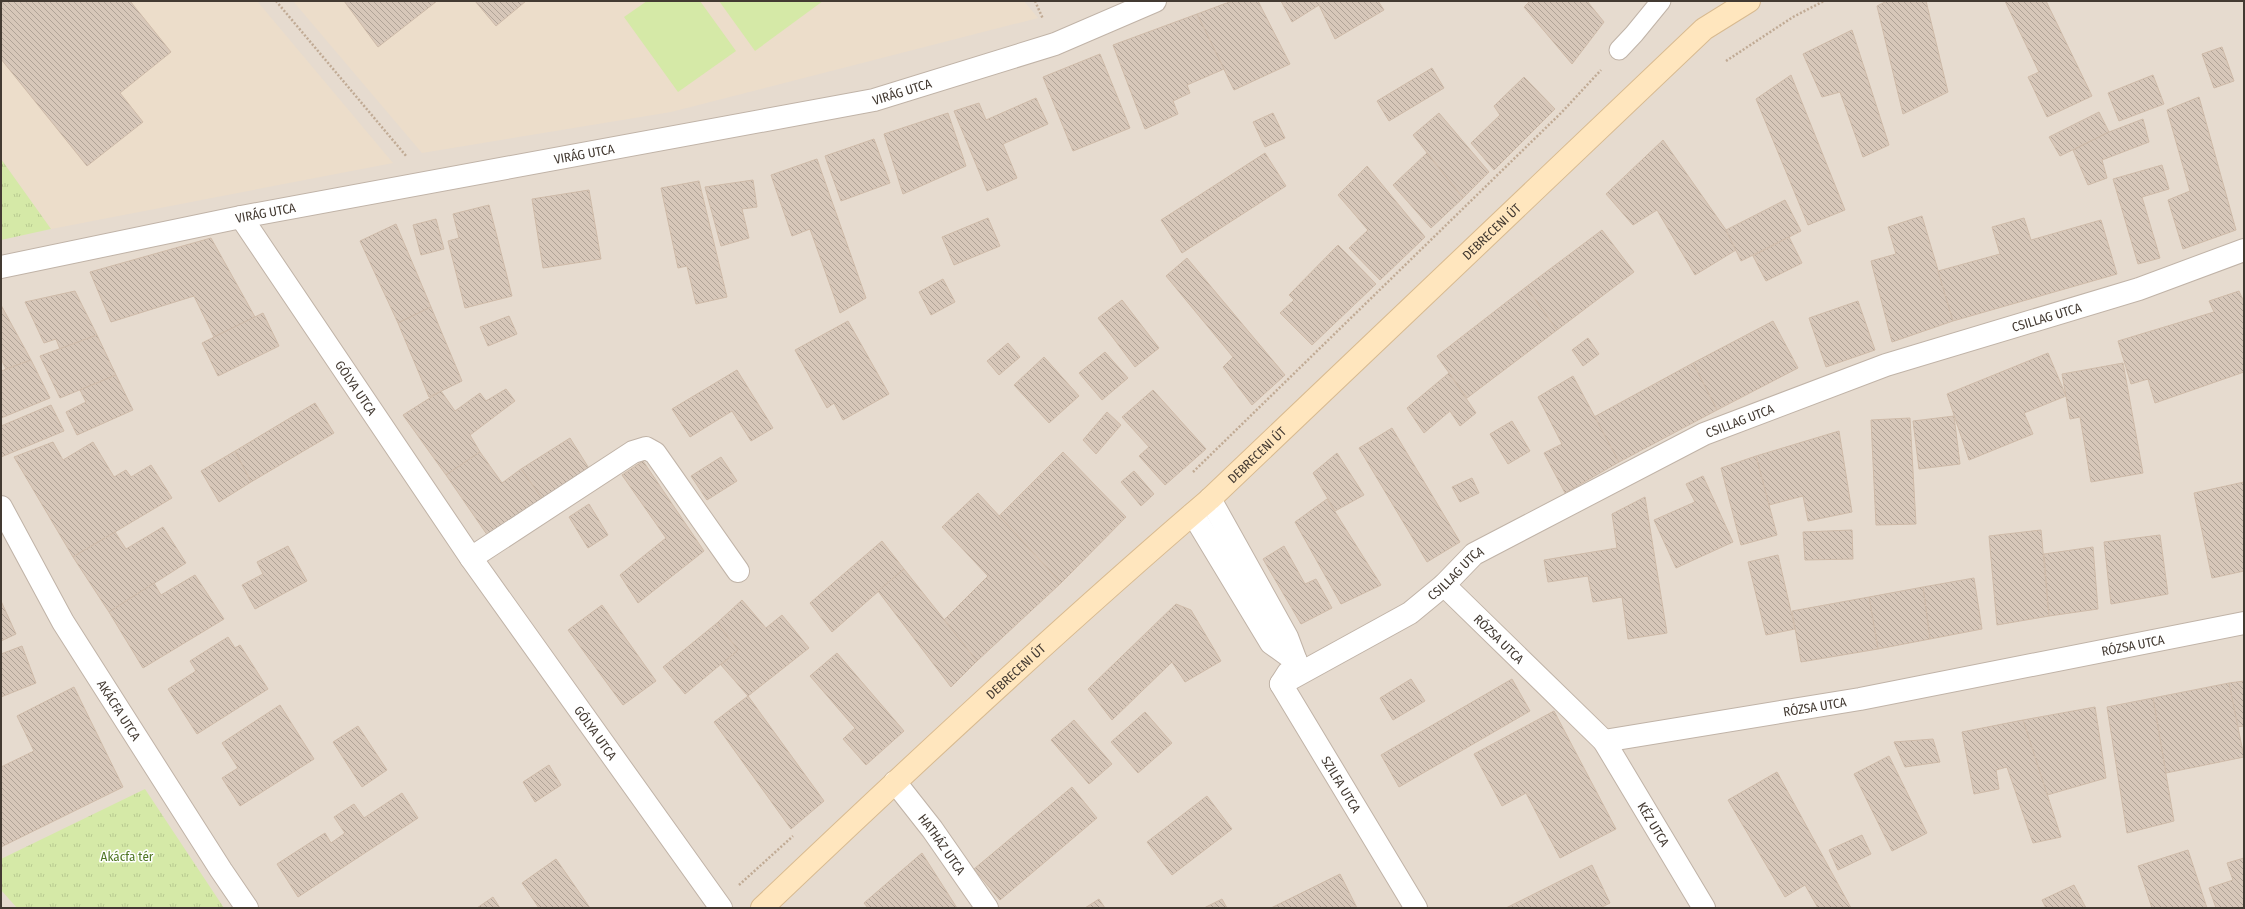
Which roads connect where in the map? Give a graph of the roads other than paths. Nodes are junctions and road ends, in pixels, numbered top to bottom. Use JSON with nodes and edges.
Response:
{"nodes":[{"id":1,"x":1155,"y":1,"type":"edge"},
{"id":2,"x":1661,"y":1,"type":"edge"},
{"id":3,"x":1737,"y":4,"type":"edge"},
{"id":4,"x":1619,"y":50,"type":"road end"},
{"id":5,"x":241,"y":217,"type":"junction"},
{"id":6,"x":2244,"y":250,"type":"edge"},
{"id":7,"x":1,"y":267,"type":"edge"},
{"id":8,"x":1210,"y":499,"type":"junction"},
{"id":9,"x":1,"y":507,"type":"edge"},
{"id":10,"x":1193,"y":514,"type":"junction"},
{"id":11,"x":471,"y":558,"type":"junction"},
{"id":12,"x":738,"y":571,"type":"dead end"},
{"id":13,"x":1444,"y":585,"type":"junction"},
{"id":14,"x":2244,"y":623,"type":"edge"},
{"id":15,"x":1296,"y":661,"type":"junction"},
{"id":16,"x":1281,"y":684,"type":"junction"},
{"id":17,"x":1604,"y":741,"type":"junction"},
{"id":18,"x":895,"y":782,"type":"junction"},
{"id":19,"x":719,"y":906,"type":"edge"},
{"id":20,"x":247,"y":908,"type":"edge"},
{"id":21,"x":762,"y":908,"type":"edge"},
{"id":22,"x":987,"y":908,"type":"edge"},
{"id":23,"x":1416,"y":908,"type":"edge"},
{"id":24,"x":1704,"y":908,"type":"edge"}],
"edges":[{"from":1,"to":5,"type":"street","name":"VIRÁG UTCA"},
{"from":2,"to":4,"type":"lane"},
{"from":3,"to":8,"type":"street","name":"DEBRECENI ÚT"},
{"from":5,"to":7,"type":"street","name":"VIRÁG UTCA"},
{"from":5,"to":11,"type":"street","name":"GÓLYA UTCA"},
{"from":6,"to":13,"type":"street","name":"CSILLAG UTCA"},
{"from":8,"to":10,"type":"street","name":"DEBRECENI ÚT"},
{"from":8,"to":15,"type":"street"},
{"from":9,"to":20,"type":"street","name":"AKÁCFA UTCA"},
{"from":10,"to":15,"type":"street"},
{"from":10,"to":18,"type":"street","name":"DEBRECENI ÚT"},
{"from":11,"to":12,"type":"street"},
{"from":11,"to":19,"type":"street","name":"GÓLYA UTCA"},
{"from":13,"to":16,"type":"street","name":"CSILLAG UTCA"},
{"from":13,"to":17,"type":"street","name":"RÓZSA UTCA"},
{"from":14,"to":17,"type":"street","name":"RÓZSA UTCA"},
{"from":15,"to":16,"type":"street"},
{"from":16,"to":23,"type":"street","name":"SZILFA UTCA"},
{"from":17,"to":24,"type":"street","name":"KÉZ UTCA"},
{"from":18,"to":21,"type":"street","name":"DEBRECENI ÚT"},
{"from":18,"to":22,"type":"street","name":"HATHÁZ UTCA"}]}
